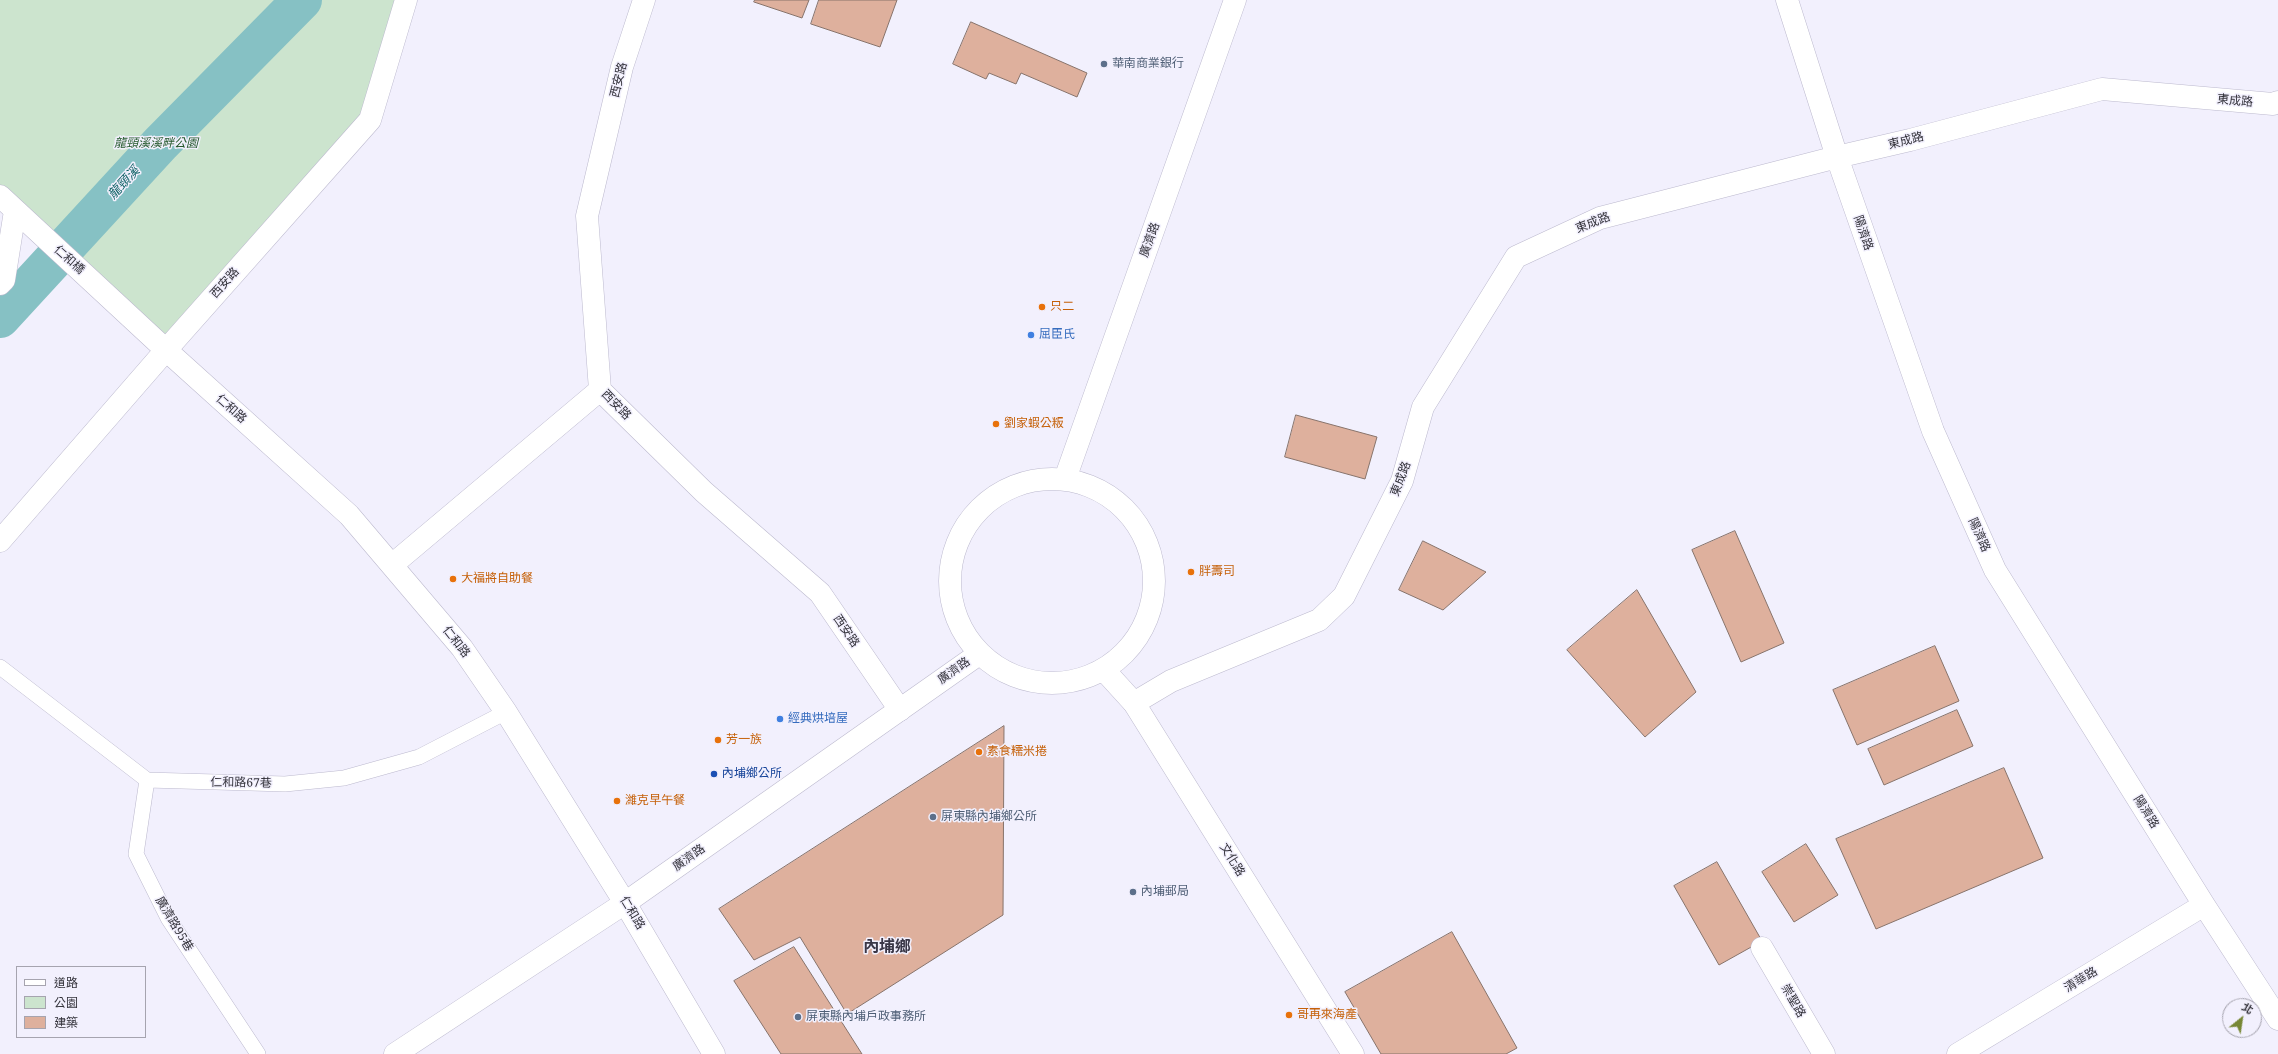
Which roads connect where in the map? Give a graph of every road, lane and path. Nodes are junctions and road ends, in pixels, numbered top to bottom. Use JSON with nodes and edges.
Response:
{"nodes":[{"id":1,"x":406,"y":0,"type":"edge"},
{"id":2,"x":644,"y":0,"type":"edge"},
{"id":3,"x":1235,"y":0,"type":"edge"},
{"id":4,"x":1787,"y":0,"type":"edge"},
{"id":5,"x":2278,"y":102,"type":"edge"},
{"id":6,"x":1837,"y":157,"type":"junction"},
{"id":7,"x":14,"y":210,"type":"edge"},
{"id":8,"x":0,"y":284,"type":"edge"},
{"id":9,"x":112,"y":298,"type":"joint"},
{"id":10,"x":166,"y":350,"type":"junction"},
{"id":11,"x":600,"y":390,"type":"junction"},
{"id":12,"x":1065,"y":479,"type":"junction"},
{"id":13,"x":0,"y":541,"type":"edge"},
{"id":14,"x":392,"y":566,"type":"junction"},
{"id":15,"x":979,"y":654,"type":"junction"},
{"id":16,"x":0,"y":667,"type":"edge"},
{"id":17,"x":1104,"y":670,"type":"junction"},
{"id":18,"x":1134,"y":703,"type":"junction"},
{"id":19,"x":900,"y":710,"type":"junction"},
{"id":20,"x":506,"y":712,"type":"junction"},
{"id":21,"x":147,"y":780,"type":"junction"},
{"id":22,"x":625,"y":903,"type":"junction"},
{"id":23,"x":2204,"y":905,"type":"junction"},
{"id":24,"x":1762,"y":948,"type":"dead end"},
{"id":25,"x":2278,"y":1019,"type":"edge"},
{"id":26,"x":258,"y":1054,"type":"edge"},
{"id":27,"x":395,"y":1054,"type":"edge"},
{"id":28,"x":714,"y":1054,"type":"edge"},
{"id":29,"x":1354,"y":1054,"type":"edge"},
{"id":30,"x":1824,"y":1054,"type":"edge"},
{"id":31,"x":1958,"y":1054,"type":"edge"}],
"edges":[{"from":1,"to":10,"type":"street","name":"西安路"},
{"from":2,"to":11,"type":"street","name":"西安路"},
{"from":3,"to":12,"type":"street","name":"廣濟路"},
{"from":4,"to":6,"type":"street","name":"陽濟路"},
{"from":5,"to":6,"type":"street","name":"東成路"},
{"from":6,"to":18,"type":"street","name":"東成路"},
{"from":6,"to":23,"type":"street","name":"陽濟路"},
{"from":7,"to":8,"type":"street"},
{"from":7,"to":9,"type":"street","name":"仁和橋"},
{"from":9,"to":10,"type":"street","name":"仁和路"},
{"from":10,"to":13,"type":"street","name":"西安路"},
{"from":10,"to":14,"type":"street","name":"仁和路"},
{"from":11,"to":14,"type":"street"},
{"from":11,"to":19,"type":"street","name":"西安路"},
{"from":12,"to":15,"type":"street"},
{"from":12,"to":17,"type":"street"},
{"from":14,"to":20,"type":"street","name":"仁和路"},
{"from":15,"to":17,"type":"street"},
{"from":15,"to":19,"type":"street","name":"廣濟路"},
{"from":16,"to":21,"type":"lane"},
{"from":17,"to":18,"type":"street","name":"文化路"},
{"from":18,"to":29,"type":"street","name":"文化路"},
{"from":19,"to":22,"type":"street","name":"廣濟路"},
{"from":20,"to":21,"type":"lane","name":"仁和路67巷"},
{"from":20,"to":22,"type":"street","name":"仁和路"},
{"from":21,"to":26,"type":"lane","name":"廣濟路95巷"},
{"from":22,"to":27,"type":"street","name":"廣濟路"},
{"from":22,"to":28,"type":"street","name":"仁和路"},
{"from":23,"to":25,"type":"street","name":"陽濟路"},
{"from":23,"to":31,"type":"street","name":"清華路"},
{"from":24,"to":30,"type":"street","name":"崇聖路"}]}
